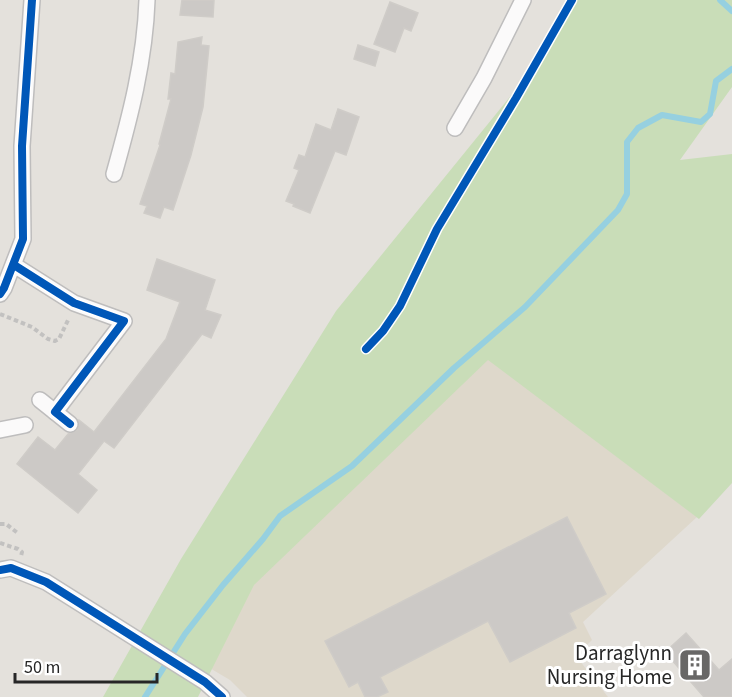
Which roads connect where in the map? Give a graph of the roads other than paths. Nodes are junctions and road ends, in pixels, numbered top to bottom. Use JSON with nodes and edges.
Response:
{"nodes":[{"id":1,"x":32,"y":0,"type":"edge"},
{"id":2,"x":147,"y":0,"type":"edge"},
{"id":3,"x":523,"y":0,"type":"edge"},
{"id":4,"x":455,"y":128,"type":"dead end"},
{"id":5,"x":114,"y":174,"type":"dead end"},
{"id":6,"x":14,"y":265,"type":"junction"},
{"id":7,"x":0,"y":294,"type":"edge"},
{"id":8,"x":40,"y":399,"type":"dead end"},
{"id":9,"x":55,"y":412,"type":"junction"},
{"id":10,"x":70,"y":424,"type":"dead end"},
{"id":11,"x":25,"y":425,"type":"dead end"},
{"id":12,"x":0,"y":430,"type":"edge"},
{"id":13,"x":0,"y":570,"type":"edge"},
{"id":14,"x":222,"y":697,"type":"edge"}],
"edges":[{"from":1,"to":6,"type":"street"},
{"from":2,"to":5,"type":"street"},
{"from":3,"to":4,"type":"street"},
{"from":6,"to":7,"type":"street"},
{"from":6,"to":9,"type":"street"},
{"from":8,"to":9,"type":"street"},
{"from":9,"to":10,"type":"street"},
{"from":11,"to":12,"type":"street"},
{"from":13,"to":14,"type":"street"}]}
